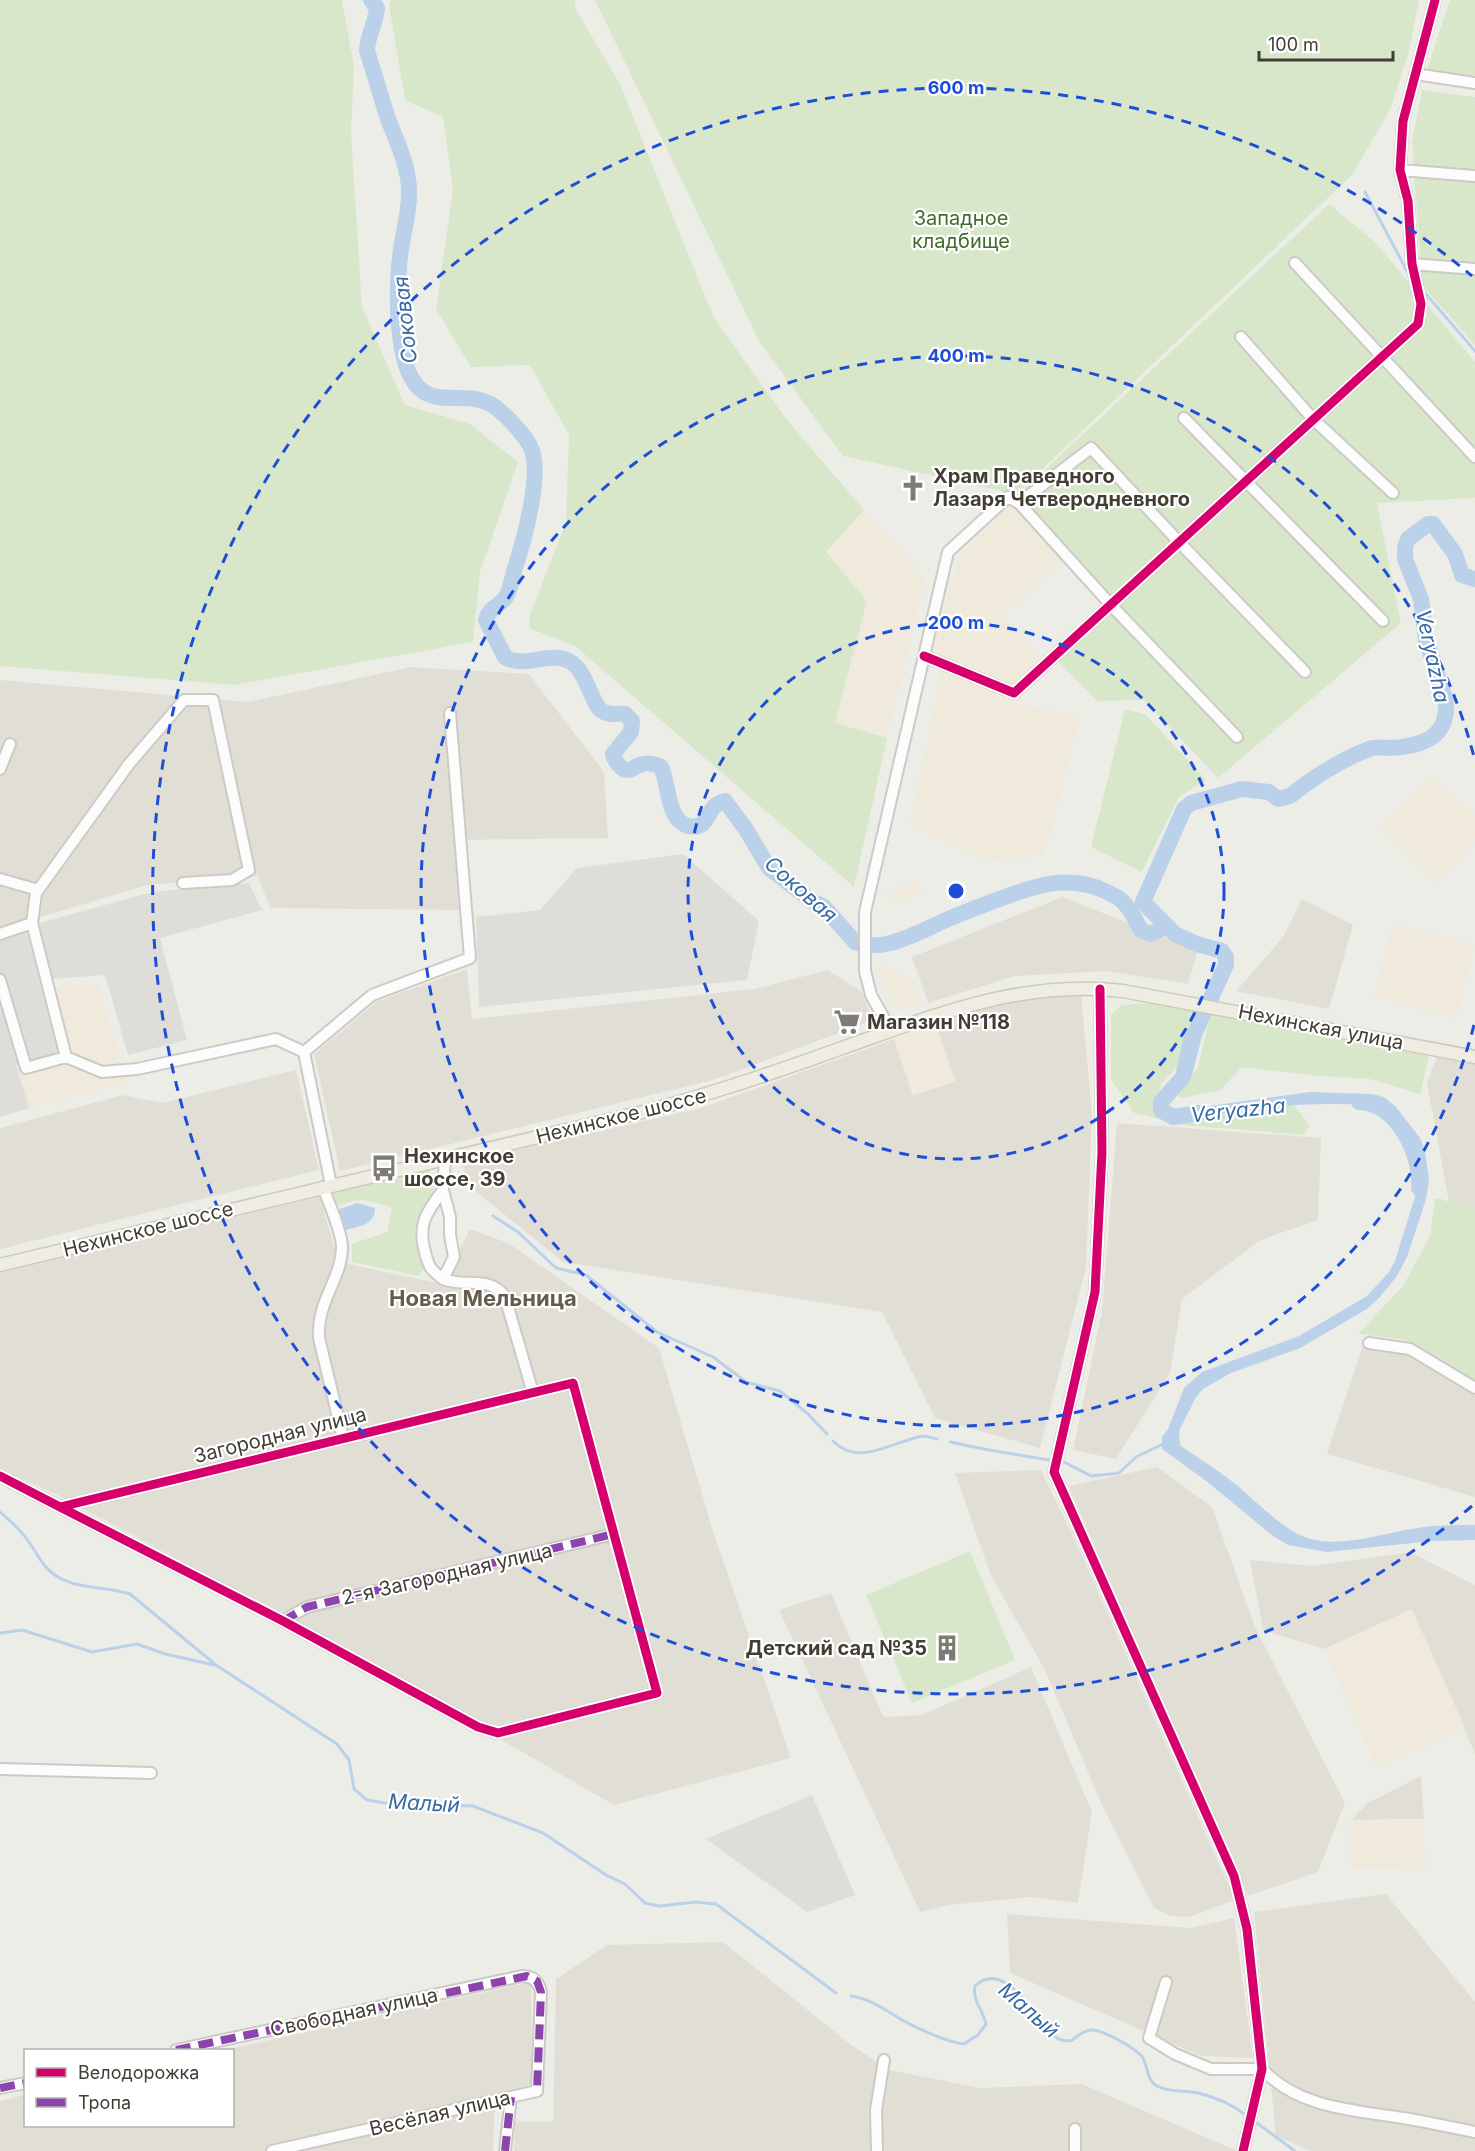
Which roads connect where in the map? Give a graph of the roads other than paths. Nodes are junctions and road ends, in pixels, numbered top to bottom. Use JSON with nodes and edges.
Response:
{"nodes":[{"id":1,"x":1435,"y":0,"type":"edge"},
{"id":2,"x":1415,"y":74,"type":"junction"},
{"id":3,"x":1475,"y":83,"type":"edge"},
{"id":4,"x":1400,"y":170,"type":"junction"},
{"id":5,"x":1475,"y":176,"type":"edge"},
{"id":6,"x":1294,"y":263,"type":"dead end"},
{"id":7,"x":1412,"y":264,"type":"junction"},
{"id":8,"x":1475,"y":269,"type":"edge"},
{"id":9,"x":1241,"y":337,"type":"dead end"},
{"id":10,"x":1381,"y":358,"type":"junction"},
{"id":11,"x":1184,"y":418,"type":"dead end"},
{"id":12,"x":1313,"y":419,"type":"junction"},
{"id":13,"x":1475,"y":457,"type":"edge"},
{"id":14,"x":1246,"y":481,"type":"junction"},
{"id":15,"x":1393,"y":493,"type":"dead end"},
{"id":16,"x":1019,"y":503,"type":"junction"},
{"id":17,"x":1179,"y":542,"type":"junction"},
{"id":18,"x":1110,"y":604,"type":"junction"},
{"id":19,"x":1383,"y":621,"type":"dead end"},
{"id":20,"x":924,"y":656,"type":"junction"},
{"id":21,"x":1305,"y":672,"type":"dead end"},
{"id":22,"x":450,"y":713,"type":"dead end"},
{"id":23,"x":1236,"y":737,"type":"dead end"},
{"id":24,"x":10,"y":744,"type":"dead end"},
{"id":25,"x":0,"y":769,"type":"edge"},
{"id":26,"x":0,"y":879,"type":"edge"},
{"id":27,"x":183,"y":883,"type":"dead end"},
{"id":28,"x":38,"y":890,"type":"junction"},
{"id":29,"x":32,"y":923,"type":"junction"},
{"id":30,"x":0,"y":934,"type":"edge"},
{"id":31,"x":0,"y":980,"type":"edge"},
{"id":32,"x":1100,"y":989,"type":"junction"},
{"id":33,"x":1167,"y":999,"type":"joint"},
{"id":34,"x":891,"y":1031,"type":"junction"},
{"id":35,"x":304,"y":1052,"type":"junction"},
{"id":36,"x":66,"y":1057,"type":"junction"},
{"id":37,"x":1475,"y":1057,"type":"edge"},
{"id":38,"x":445,"y":1158,"type":"junction"},
{"id":39,"x":327,"y":1186,"type":"junction"},
{"id":40,"x":443,"y":1190,"type":"junction"},
{"id":41,"x":0,"y":1265,"type":"edge"},
{"id":42,"x":443,"y":1279,"type":"junction"},
{"id":43,"x":1369,"y":1343,"type":"dead end"},
{"id":44,"x":1475,"y":1388,"type":"edge"},
{"id":45,"x":533,"y":1393,"type":"junction"},
{"id":46,"x":343,"y":1438,"type":"junction"},
{"id":47,"x":0,"y":1476,"type":"edge"},
{"id":48,"x":60,"y":1507,"type":"junction"},
{"id":49,"x":614,"y":1534,"type":"junction"},
{"id":50,"x":283,"y":1621,"type":"junction"},
{"id":51,"x":0,"y":1769,"type":"edge"},
{"id":52,"x":151,"y":1773,"type":"dead end"},
{"id":53,"x":1166,"y":1982,"type":"dead end"},
{"id":54,"x":181,"y":2049,"type":"edge"},
{"id":55,"x":884,"y":2060,"type":"dead end"},
{"id":56,"x":1263,"y":2069,"type":"junction"},
{"id":57,"x":24,"y":2083,"type":"edge"},
{"id":58,"x":0,"y":2088,"type":"edge"},
{"id":59,"x":537,"y":2091,"type":"joint"},
{"id":60,"x":510,"y":2097,"type":"junction"},
{"id":61,"x":1075,"y":2129,"type":"dead end"},
{"id":62,"x":1475,"y":2132,"type":"edge"},
{"id":63,"x":272,"y":2151,"type":"edge"},
{"id":64,"x":505,"y":2151,"type":"edge"},
{"id":65,"x":877,"y":2151,"type":"edge"},
{"id":66,"x":1075,"y":2151,"type":"edge"},
{"id":67,"x":1243,"y":2151,"type":"edge"}],
"edges":[{"from":1,"to":2,"type":"street"},
{"from":2,"to":3,"type":"street"},
{"from":2,"to":4,"type":"street"},
{"from":4,"to":5,"type":"street"},
{"from":4,"to":7,"type":"street"},
{"from":6,"to":10,"type":"street"},
{"from":7,"to":8,"type":"street"},
{"from":7,"to":10,"type":"street"},
{"from":9,"to":12,"type":"street"},
{"from":10,"to":12,"type":"street"},
{"from":10,"to":13,"type":"street"},
{"from":11,"to":14,"type":"street"},
{"from":12,"to":14,"type":"street"},
{"from":12,"to":15,"type":"street"},
{"from":14,"to":17,"type":"street"},
{"from":14,"to":19,"type":"street"},
{"from":16,"to":17,"type":"street"},
{"from":16,"to":18,"type":"street"},
{"from":16,"to":20,"type":"street"},
{"from":17,"to":18,"type":"street"},
{"from":17,"to":21,"type":"street"},
{"from":18,"to":20,"type":"street"},
{"from":18,"to":23,"type":"street"},
{"from":20,"to":34,"type":"street"},
{"from":22,"to":35,"type":"street"},
{"from":24,"to":25,"type":"street"},
{"from":26,"to":28,"type":"street"},
{"from":27,"to":28,"type":"street"},
{"from":28,"to":29,"type":"street"},
{"from":29,"to":30,"type":"street"},
{"from":29,"to":36,"type":"street"},
{"from":31,"to":36,"type":"street"},
{"from":32,"to":33,"type":"main road","name":"Нехинское шоссе"},
{"from":32,"to":34,"type":"main road","name":"Нехинское шоссе"},
{"from":32,"to":56,"type":"street"},
{"from":33,"to":37,"type":"main road","name":"Нехинская улица"},
{"from":34,"to":38,"type":"main road","name":"Нехинское шоссе"},
{"from":35,"to":36,"type":"street"},
{"from":35,"to":39,"type":"street"},
{"from":38,"to":39,"type":"main road","name":"Нехинское шоссе"},
{"from":38,"to":40,"type":"street"},
{"from":39,"to":41,"type":"main road","name":"Нехинское шоссе"},
{"from":39,"to":46,"type":"street"},
{"from":40,"to":42,"type":"street"},
{"from":40,"to":42,"type":"street"},
{"from":42,"to":45,"type":"street"},
{"from":43,"to":44,"type":"street"},
{"from":45,"to":46,"type":"street","name":"Загородная улица"},
{"from":45,"to":49,"type":"street","name":"Загородная улица"},
{"from":46,"to":48,"type":"street","name":"Загородная улица"},
{"from":47,"to":48,"type":"street"},
{"from":48,"to":50,"type":"street"},
{"from":49,"to":50,"type":"street","name":"2-я Загородная улица"},
{"from":49,"to":50,"type":"street"},
{"from":51,"to":52,"type":"street"},
{"from":53,"to":56,"type":"street"},
{"from":54,"to":59,"type":"street","name":"Свободная улица"},
{"from":55,"to":65,"type":"street"},
{"from":56,"to":62,"type":"street"},
{"from":56,"to":67,"type":"street"},
{"from":57,"to":58,"type":"street"},
{"from":59,"to":60,"type":"street","name":"Весёлая улица"},
{"from":60,"to":63,"type":"street","name":"Весёлая улица"},
{"from":60,"to":64,"type":"street"},
{"from":61,"to":66,"type":"street"}]}
